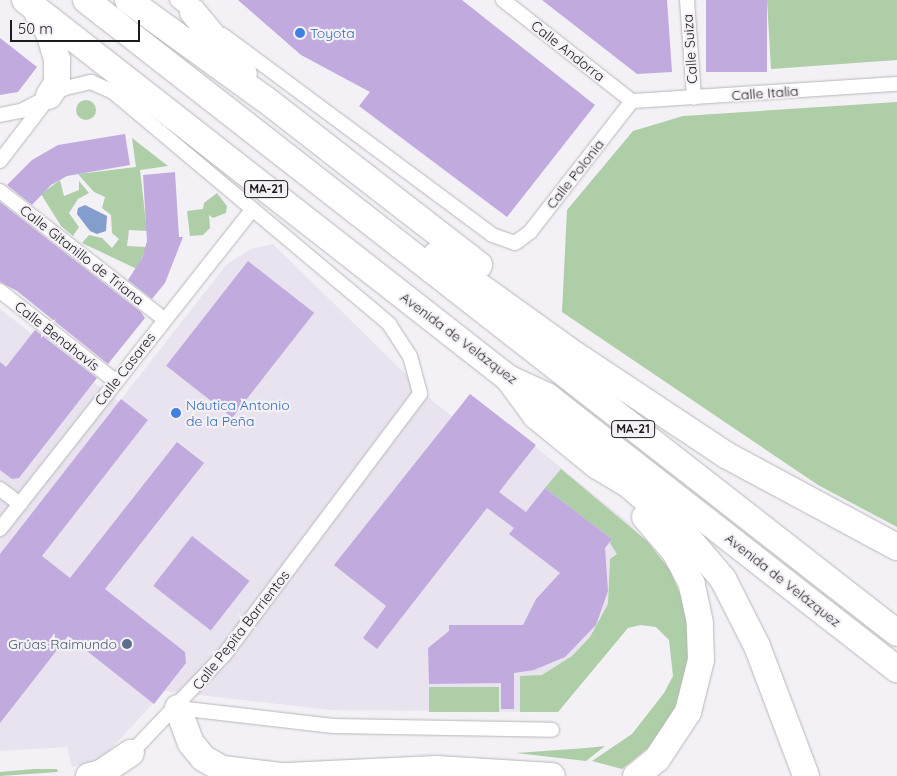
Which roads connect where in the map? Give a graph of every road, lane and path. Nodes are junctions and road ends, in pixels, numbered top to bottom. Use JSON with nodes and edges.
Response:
{"nodes":[{"id":1,"x":86,"y":0,"type":"edge"},
{"id":2,"x":128,"y":0,"type":"edge"},
{"id":3,"x":504,"y":0,"type":"edge"},
{"id":4,"x":687,"y":0,"type":"edge"},
{"id":5,"x":30,"y":4,"type":"edge"},
{"id":6,"x":185,"y":6,"type":"edge"},
{"id":7,"x":897,"y":84,"type":"edge"},
{"id":8,"x":113,"y":92,"type":"junction"},
{"id":9,"x":50,"y":96,"type":"junction"},
{"id":10,"x":694,"y":98,"type":"junction"},
{"id":11,"x":265,"y":99,"type":"junction"},
{"id":12,"x":155,"y":102,"type":"junction"},
{"id":13,"x":632,"y":102,"type":"junction"},
{"id":14,"x":0,"y":115,"type":"edge"},
{"id":15,"x":0,"y":161,"type":"edge"},
{"id":16,"x":0,"y":190,"type":"edge"},
{"id":17,"x":252,"y":210,"type":"junction"},
{"id":18,"x":372,"y":220,"type":"junction"},
{"id":19,"x":0,"y":291,"type":"edge"},
{"id":20,"x":164,"y":319,"type":"junction"},
{"id":21,"x":568,"y":350,"type":"junction"},
{"id":22,"x":508,"y":378,"type":"junction"},
{"id":23,"x":114,"y":381,"type":"junction"},
{"id":24,"x":596,"y":465,"type":"junction"},
{"id":25,"x":0,"y":489,"type":"edge"},
{"id":26,"x":20,"y":504,"type":"junction"},
{"id":27,"x":0,"y":529,"type":"edge"},
{"id":28,"x":897,"y":547,"type":"edge"},
{"id":29,"x":897,"y":633,"type":"edge"},
{"id":30,"x":897,"y":669,"type":"edge"},
{"id":31,"x":178,"y":708,"type":"junction"},
{"id":32,"x":552,"y":730,"type":"dead end"},
{"id":33,"x":131,"y":753,"type":"joint"},
{"id":34,"x":88,"y":776,"type":"edge"},
{"id":35,"x":281,"y":776,"type":"edge"},
{"id":36,"x":287,"y":776,"type":"edge"},
{"id":37,"x":552,"y":776,"type":"edge"},
{"id":38,"x":637,"y":776,"type":"edge"},
{"id":39,"x":806,"y":776,"type":"edge"}],
"edges":[{"from":1,"to":18,"type":"highway","name":"Avenida de Velázquez","number":"MA-21"},
{"from":2,"to":11,"type":"highway"},
{"from":3,"to":13,"type":"street","name":"Calle Andorra"},
{"from":4,"to":10,"type":"street","name":"Calle Suiza"},
{"from":5,"to":9,"type":"highway"},
{"from":5,"to":12,"type":"highway","name":"Avenida de Velázquez","number":"MA-21"},
{"from":6,"to":11,"type":"highway"},
{"from":6,"to":13,"type":"street","name":"Calle Polonia"},
{"from":7,"to":10,"type":"street","name":"Calle Italia"},
{"from":8,"to":9,"type":"street"},
{"from":8,"to":12,"type":"highway"},
{"from":8,"to":17,"type":"street"},
{"from":9,"to":14,"type":"street"},
{"from":9,"to":15,"type":"street"},
{"from":10,"to":13,"type":"street","name":"Calle Italia"},
{"from":11,"to":21,"type":"highway"},
{"from":12,"to":22,"type":"highway","name":"Avenida de Velázquez","number":"MA-21"},
{"from":16,"to":20,"type":"street","name":"Calle Gitanillo de Triana"},
{"from":17,"to":20,"type":"street","name":"Calle Casares"},
{"from":17,"to":31,"type":"street","name":"Calle Pepita Barrientos"},
{"from":18,"to":21,"type":"highway"},
{"from":18,"to":29,"type":"highway","name":"Avenida de Velázquez","number":"MA-21"},
{"from":19,"to":23,"type":"street","name":"Calle Benahavís"},
{"from":20,"to":23,"type":"street","name":"Calle Casares"},
{"from":21,"to":28,"type":"highway"},
{"from":22,"to":24,"type":"highway"},
{"from":22,"to":30,"type":"highway","name":"Avenida de Velázquez","number":"MA-21"},
{"from":23,"to":26,"type":"street","name":"Calle Casares"},
{"from":24,"to":38,"type":"highway"},
{"from":24,"to":39,"type":"highway"},
{"from":25,"to":26,"type":"street"},
{"from":26,"to":27,"type":"street","name":"Calle Casares"},
{"from":31,"to":32,"type":"street","name":"Calle Pepita Barrientos"},
{"from":31,"to":33,"type":"street"},
{"from":31,"to":35,"type":"highway"},
{"from":33,"to":34,"type":"highway"},
{"from":36,"to":37,"type":"highway"}]}
